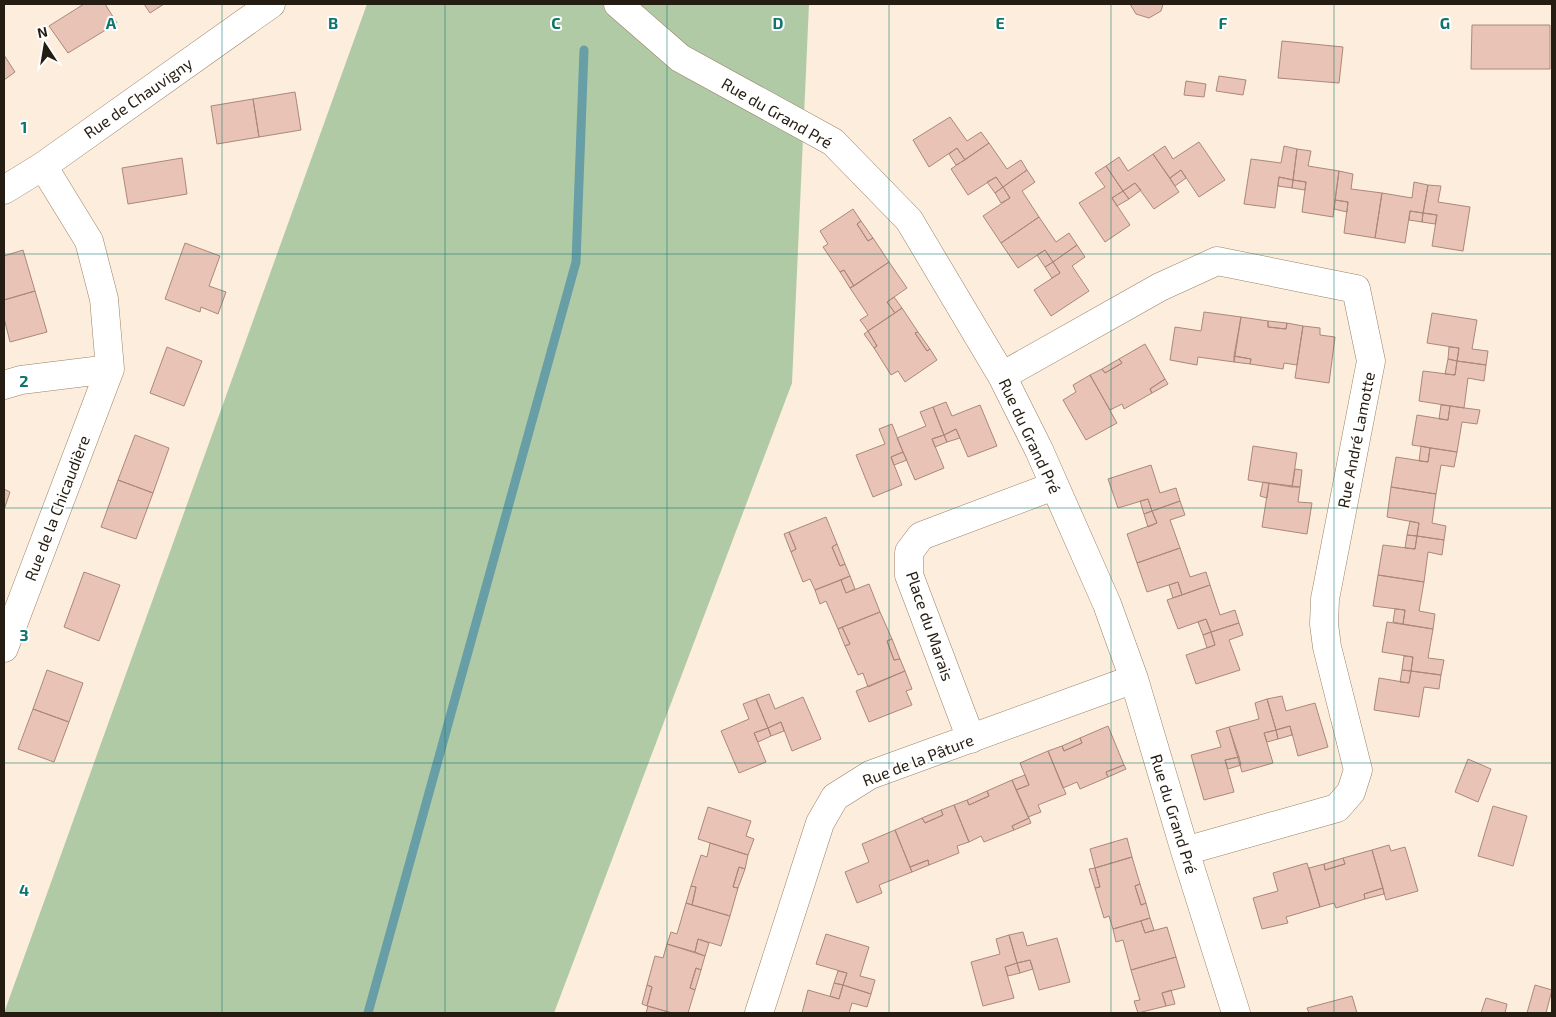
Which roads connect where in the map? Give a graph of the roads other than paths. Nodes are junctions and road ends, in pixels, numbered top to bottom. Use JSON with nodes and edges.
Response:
{"nodes":[{"id":1,"x":271,"y":4,"type":"edge"},
{"id":2,"x":618,"y":4,"type":"edge"},
{"id":3,"x":43,"y":166,"type":"junction"},
{"id":4,"x":4,"y":190,"type":"edge"},
{"id":5,"x":110,"y":369,"type":"junction"},
{"id":6,"x":1002,"y":376,"type":"junction"},
{"id":7,"x":4,"y":385,"type":"edge"},
{"id":8,"x":1054,"y":486,"type":"junction"},
{"id":9,"x":4,"y":648,"type":"edge"},
{"id":10,"x":1134,"y":678,"type":"junction"},
{"id":11,"x":971,"y":739,"type":"junction"},
{"id":12,"x":1185,"y":851,"type":"junction"},
{"id":13,"x":759,"y":1013,"type":"edge"},
{"id":14,"x":1236,"y":1013,"type":"edge"}],
"edges":[{"from":1,"to":3,"type":"street","name":"Rue de Chauvigny"},
{"from":2,"to":6,"type":"street","name":"Rue du Grand Pré"},
{"from":3,"to":4,"type":"street","name":"Rue de Chauvigny"},
{"from":3,"to":5,"type":"street","name":"Rue de la Chicaudière"},
{"from":5,"to":7,"type":"street"},
{"from":5,"to":9,"type":"street","name":"Rue de la Chicaudière"},
{"from":6,"to":8,"type":"street","name":"Rue du Grand Pré"},
{"from":6,"to":12,"type":"street","name":"Rue André Lamotte"},
{"from":8,"to":10,"type":"street","name":"Rue du Grand Pré"},
{"from":8,"to":11,"type":"street","name":"Place du Marais"},
{"from":10,"to":11,"type":"street","name":"Rue de la Pâture"},
{"from":10,"to":12,"type":"street","name":"Rue du Grand Pré"},
{"from":11,"to":13,"type":"street","name":"Rue de la Pâture"},
{"from":12,"to":14,"type":"street","name":"Rue du Grand Pré"}]}
